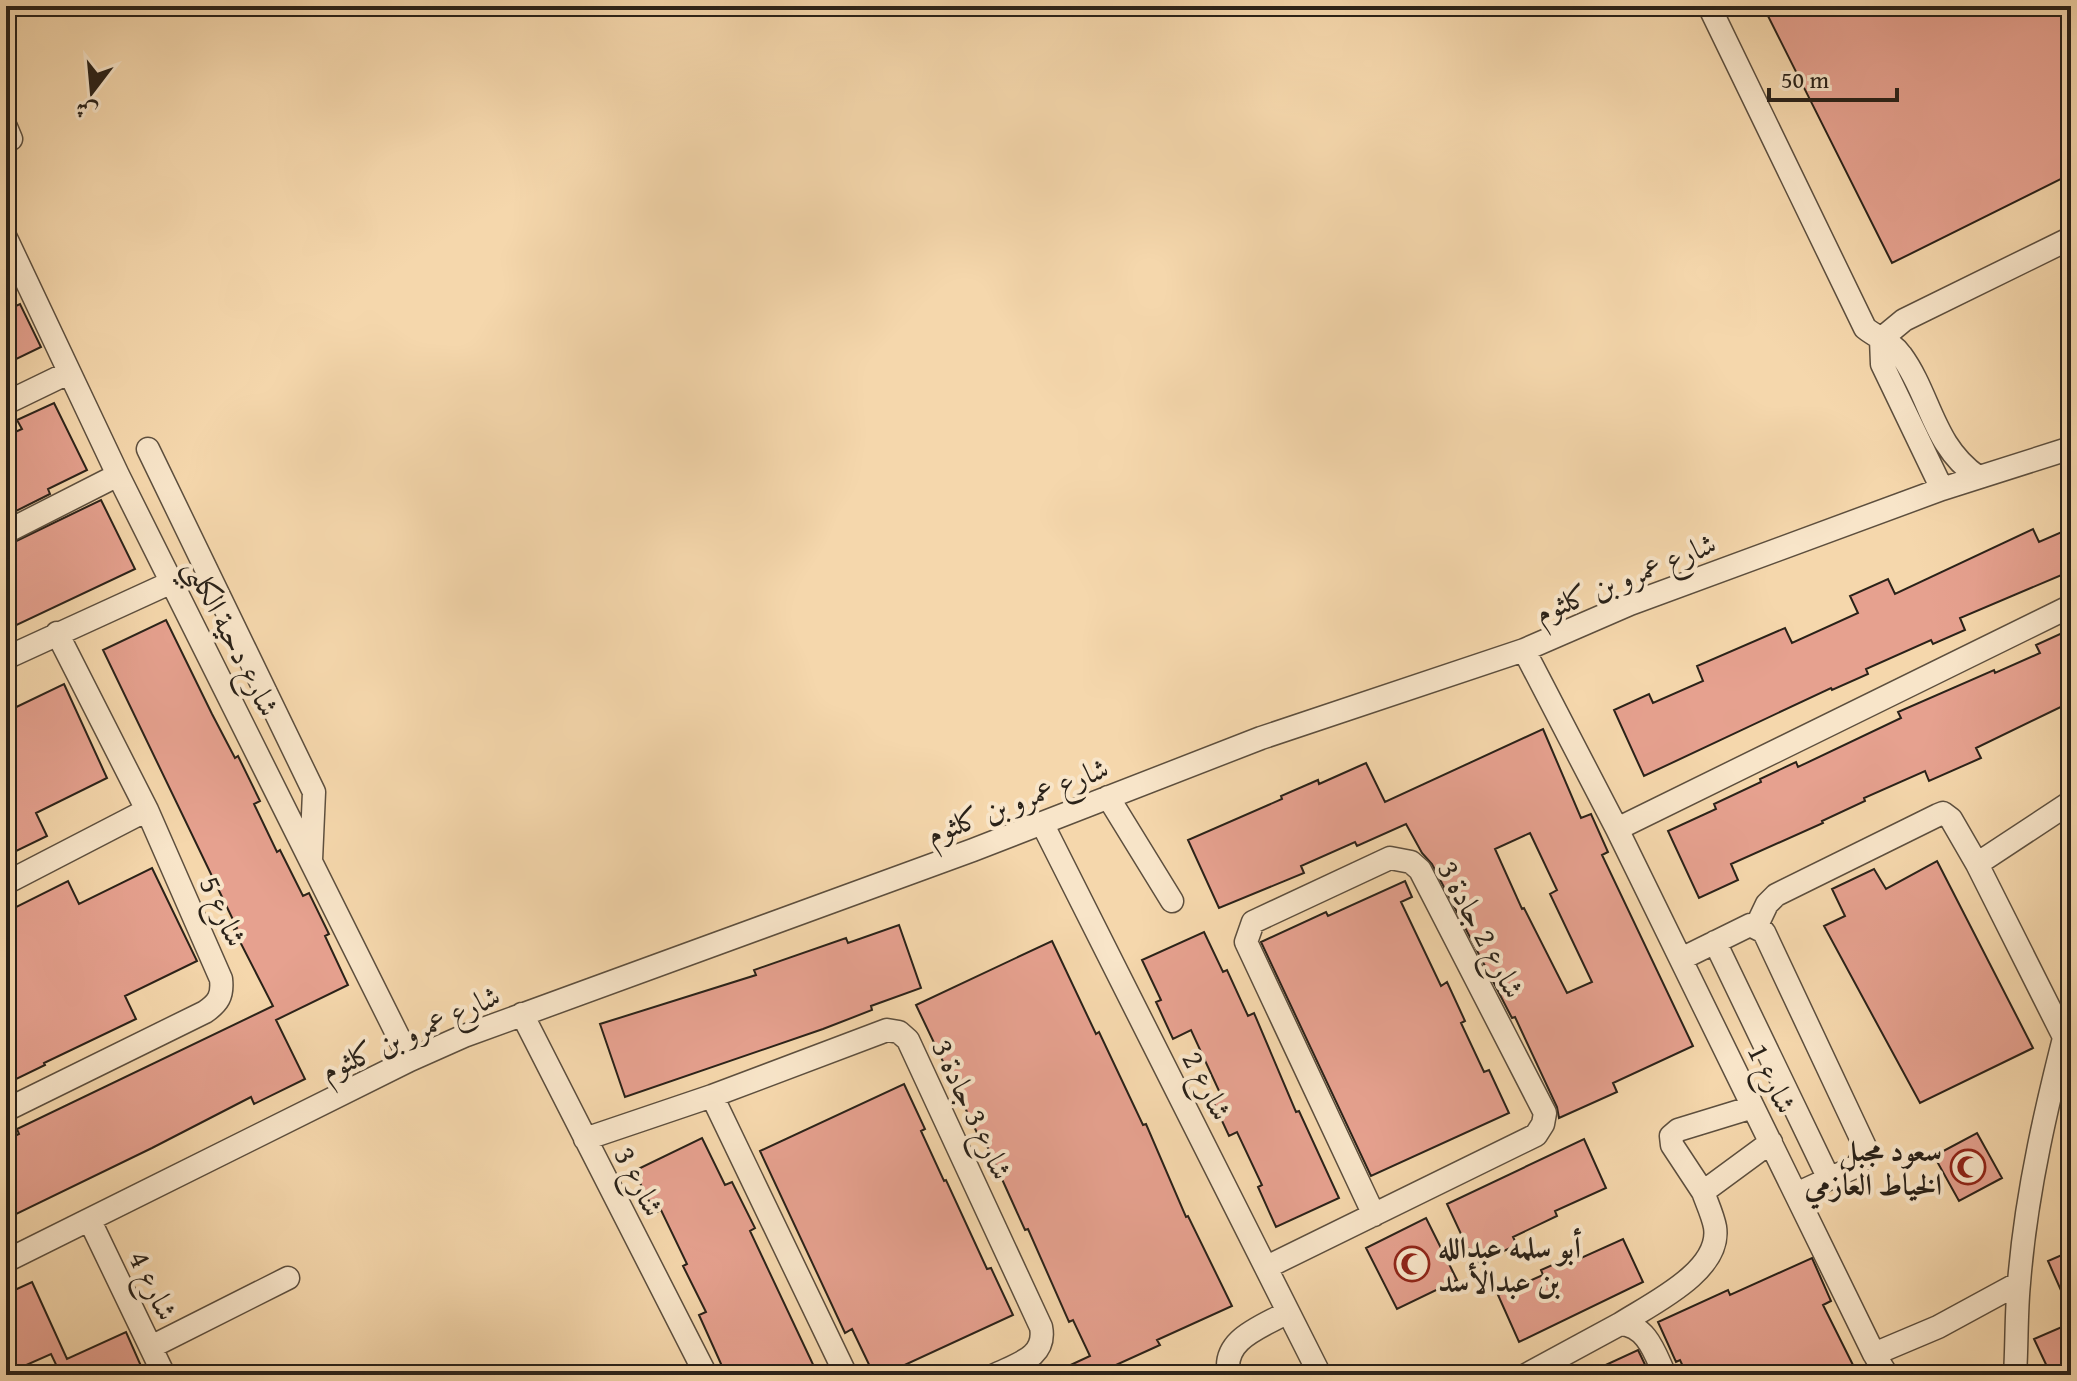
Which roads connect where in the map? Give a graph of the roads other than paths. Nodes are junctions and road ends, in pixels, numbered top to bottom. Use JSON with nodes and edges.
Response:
{"nodes":[{"id":1,"x":1709,"y":6,"type":"edge"},
{"id":2,"x":6,"y":238,"type":"edge"},
{"id":3,"x":2071,"y":238,"type":"edge"},
{"id":4,"x":1881,"y":339,"type":"junction"},
{"id":5,"x":68,"y":373,"type":"junction"},
{"id":6,"x":6,"y":403,"type":"edge"},
{"id":7,"x":2071,"y":448,"type":"edge"},
{"id":8,"x":148,"y":449,"type":"dead end"},
{"id":9,"x":118,"y":475,"type":"junction"},
{"id":10,"x":1978,"y":477,"type":"junction"},
{"id":11,"x":1942,"y":489,"type":"junction"},
{"id":12,"x":6,"y":532,"type":"edge"},
{"id":13,"x":172,"y":582,"type":"junction"},
{"id":14,"x":2071,"y":606,"type":"edge"},
{"id":15,"x":57,"y":633,"type":"junction"},
{"id":16,"x":1524,"y":650,"type":"junction"},
{"id":17,"x":6,"y":658,"type":"edge"},
{"id":18,"x":1108,"y":797,"type":"junction"},
{"id":19,"x":2071,"y":802,"type":"edge"},
{"id":20,"x":147,"y":810,"type":"junction"},
{"id":21,"x":1042,"y":823,"type":"junction"},
{"id":22,"x":1617,"y":829,"type":"junction"},
{"id":23,"x":311,"y":861,"type":"junction"},
{"id":24,"x":1977,"y":864,"type":"junction"},
{"id":25,"x":6,"y":883,"type":"edge"},
{"id":26,"x":1172,"y":901,"type":"dead end"},
{"id":27,"x":1756,"y":927,"type":"junction"},
{"id":28,"x":1715,"y":942,"type":"junction"},
{"id":29,"x":1681,"y":959,"type":"junction"},
{"id":30,"x":2071,"y":1011,"type":"edge"},
{"id":31,"x":522,"y":1014,"type":"junction"},
{"id":32,"x":2064,"y":1037,"type":"junction"},
{"id":33,"x":410,"y":1060,"type":"junction"},
{"id":34,"x":712,"y":1096,"type":"junction"},
{"id":35,"x":1753,"y":1107,"type":"junction"},
{"id":36,"x":6,"y":1110,"type":"edge"},
{"id":37,"x":585,"y":1139,"type":"junction"},
{"id":38,"x":1771,"y":1142,"type":"junction"},
{"id":39,"x":1829,"y":1179,"type":"junction"},
{"id":40,"x":1703,"y":1192,"type":"junction"},
{"id":41,"x":1796,"y":1194,"type":"junction"},
{"id":42,"x":1374,"y":1215,"type":"junction"},
{"id":43,"x":90,"y":1221,"type":"junction"},
{"id":44,"x":6,"y":1261,"type":"edge"},
{"id":45,"x":1267,"y":1267,"type":"junction"},
{"id":46,"x":288,"y":1278,"type":"dead end"},
{"id":47,"x":2019,"y":1283,"type":"junction"},
{"id":48,"x":1288,"y":1312,"type":"junction"},
{"id":49,"x":1620,"y":1324,"type":"junction"},
{"id":50,"x":151,"y":1347,"type":"junction"},
{"id":51,"x":1874,"y":1354,"type":"junction"},
{"id":52,"x":164,"y":1375,"type":"edge"},
{"id":53,"x":706,"y":1375,"type":"edge"},
{"id":54,"x":846,"y":1375,"type":"edge"},
{"id":55,"x":995,"y":1375,"type":"edge"},
{"id":56,"x":1229,"y":1375,"type":"edge"},
{"id":57,"x":1320,"y":1375,"type":"edge"},
{"id":58,"x":1526,"y":1375,"type":"edge"},
{"id":59,"x":1665,"y":1375,"type":"edge"},
{"id":60,"x":1887,"y":1375,"type":"edge"},
{"id":61,"x":2015,"y":1375,"type":"edge"}],
"edges":[{"from":1,"to":4,"type":"street"},
{"from":2,"to":5,"type":"street","name":"شارع دحية الكلبي"},
{"from":3,"to":4,"type":"street"},
{"from":4,"to":10,"type":"street"},
{"from":4,"to":11,"type":"street"},
{"from":5,"to":6,"type":"street"},
{"from":5,"to":9,"type":"street","name":"شارع دحية الكلبي"},
{"from":7,"to":10,"type":"street","name":"شارع عمرو بن كلثوم"},
{"from":8,"to":23,"type":"street"},
{"from":9,"to":12,"type":"street"},
{"from":9,"to":13,"type":"street","name":"شارع دحية الكلبي"},
{"from":10,"to":11,"type":"street","name":"شارع عمرو بن كلثوم"},
{"from":11,"to":16,"type":"street","name":"شارع عمرو بن كلثوم"},
{"from":13,"to":15,"type":"street"},
{"from":13,"to":23,"type":"street","name":"شارع دحية الكلبي"},
{"from":14,"to":22,"type":"street"},
{"from":15,"to":17,"type":"street"},
{"from":15,"to":20,"type":"street","name":"شارع 5"},
{"from":16,"to":18,"type":"street","name":"شارع عمرو بن كلثوم"},
{"from":16,"to":22,"type":"street","name":"شارع 1"},
{"from":18,"to":21,"type":"street","name":"شارع عمرو بن كلثوم"},
{"from":18,"to":26,"type":"street"},
{"from":19,"to":24,"type":"street"},
{"from":20,"to":25,"type":"street"},
{"from":20,"to":36,"type":"street","name":"شارع 5"},
{"from":21,"to":31,"type":"street","name":"شارع عمرو بن كلثوم"},
{"from":21,"to":45,"type":"street","name":"شارع 2"},
{"from":22,"to":29,"type":"street","name":"شارع 1"},
{"from":23,"to":33,"type":"street","name":"شارع دحية الكلبي"},
{"from":24,"to":27,"type":"street"},
{"from":24,"to":32,"type":"street"},
{"from":27,"to":28,"type":"street"},
{"from":27,"to":39,"type":"street"},
{"from":28,"to":29,"type":"street"},
{"from":28,"to":39,"type":"street"},
{"from":29,"to":35,"type":"street","name":"شارع 1"},
{"from":30,"to":32,"type":"street"},
{"from":31,"to":33,"type":"street","name":"شارع عمرو بن كلثوم"},
{"from":31,"to":37,"type":"street","name":"شارع 3"},
{"from":32,"to":47,"type":"street"},
{"from":33,"to":43,"type":"street","name":"شارع عمرو بن كلثوم"},
{"from":34,"to":37,"type":"street","name":"شارع 3 جادة 3"},
{"from":34,"to":54,"type":"street"},
{"from":34,"to":55,"type":"street","name":"شارع 3 جادة 3"},
{"from":35,"to":38,"type":"street","name":"شارع 1"},
{"from":35,"to":40,"type":"street"},
{"from":37,"to":53,"type":"street","name":"شارع 3"},
{"from":38,"to":40,"type":"street"},
{"from":38,"to":41,"type":"street","name":"شارع 1"},
{"from":39,"to":41,"type":"street"},
{"from":40,"to":49,"type":"street"},
{"from":41,"to":51,"type":"street","name":"شارع 1"},
{"from":42,"to":42,"type":"street","name":"شارع 2 جادة 3"},
{"from":42,"to":45,"type":"street","name":"شارع 2 جادة 3"},
{"from":43,"to":44,"type":"street","name":"شارع عمرو بن كلثوم"},
{"from":43,"to":50,"type":"street","name":"شارع 4"},
{"from":45,"to":48,"type":"street","name":"شارع 2"},
{"from":46,"to":50,"type":"street"},
{"from":47,"to":51,"type":"street"},
{"from":47,"to":61,"type":"street"},
{"from":48,"to":56,"type":"street"},
{"from":48,"to":57,"type":"street","name":"شارع 2"},
{"from":49,"to":58,"type":"street"},
{"from":49,"to":59,"type":"street"},
{"from":50,"to":52,"type":"street","name":"شارع 4"},
{"from":51,"to":60,"type":"street","name":"شارع 1"}]}
